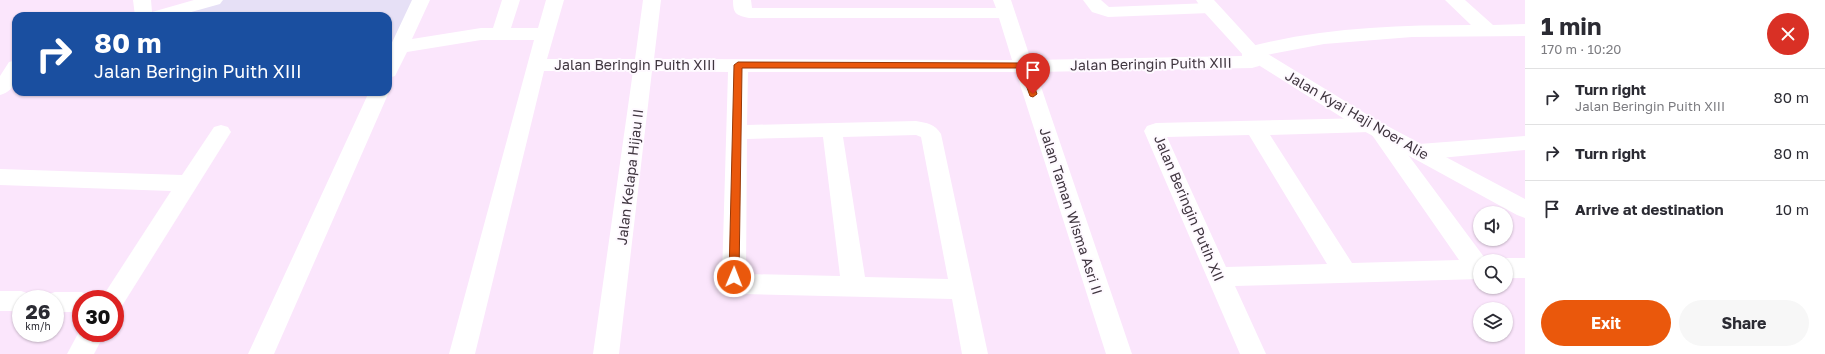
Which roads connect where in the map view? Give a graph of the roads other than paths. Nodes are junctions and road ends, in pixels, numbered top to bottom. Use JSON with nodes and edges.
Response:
{"nodes":[{"id":1,"x":142,"y":0,"type":"edge"},
{"id":2,"x":214,"y":0,"type":"edge"},
{"id":3,"x":421,"y":0,"type":"edge"},
{"id":4,"x":511,"y":0,"type":"edge"},
{"id":5,"x":555,"y":0,"type":"edge"},
{"id":6,"x":652,"y":0,"type":"edge"},
{"id":7,"x":742,"y":0,"type":"edge"},
{"id":8,"x":1092,"y":0,"type":"edge"},
{"id":9,"x":1454,"y":0,"type":"edge"},
{"id":10,"x":1208,"y":4,"type":"edge"},
{"id":11,"x":822,"y":6,"type":"edge"},
{"id":12,"x":1004,"y":6,"type":"edge"},
{"id":13,"x":910,"y":7,"type":"edge"},
{"id":14,"x":144,"y":12,"type":"edge"},
{"id":15,"x":171,"y":12,"type":"edge"},
{"id":16,"x":1525,"y":30,"type":"edge"},
{"id":17,"x":1489,"y":31,"type":"junction"},
{"id":18,"x":492,"y":34,"type":"junction"},
{"id":19,"x":545,"y":34,"type":"junction"},
{"id":20,"x":400,"y":48,"type":"junction"},
{"id":21,"x":1251,"y":52,"type":"junction"},
{"id":22,"x":12,"y":56,"type":"edge"},
{"id":23,"x":0,"y":59,"type":"edge"},
{"id":24,"x":392,"y":64,"type":"edge"},
{"id":25,"x":536,"y":65,"type":"junction"},
{"id":26,"x":644,"y":65,"type":"junction"},
{"id":27,"x":738,"y":65,"type":"junction"},
{"id":28,"x":1023,"y":65,"type":"junction"},
{"id":29,"x":377,"y":96,"type":"edge"},
{"id":30,"x":1255,"y":127,"type":"junction"},
{"id":31,"x":1374,"y":127,"type":"junction"},
{"id":32,"x":832,"y":130,"type":"junction"},
{"id":33,"x":221,"y":132,"type":"dead end"},
{"id":34,"x":737,"y":132,"type":"junction"},
{"id":35,"x":1525,"y":143,"type":"edge"},
{"id":36,"x":1419,"y":152,"type":"junction"},
{"id":37,"x":0,"y":177,"type":"edge"},
{"id":38,"x":188,"y":183,"type":"junction"},
{"id":39,"x":1525,"y":209,"type":"edge"},
{"id":40,"x":1473,"y":260,"type":"edge"},
{"id":41,"x":1513,"y":268,"type":"edge"},
{"id":42,"x":1525,"y":268,"type":"edge"},
{"id":43,"x":1473,"y":269,"type":"edge"},
{"id":44,"x":1345,"y":273,"type":"junction"},
{"id":45,"x":1219,"y":277,"type":"junction"},
{"id":46,"x":854,"y":286,"type":"junction"},
{"id":47,"x":962,"y":289,"type":"junction"},
{"id":48,"x":119,"y":290,"type":"edge"},
{"id":49,"x":0,"y":301,"type":"edge"},
{"id":50,"x":12,"y":301,"type":"edge"},
{"id":51,"x":87,"y":342,"type":"edge"},
{"id":52,"x":80,"y":354,"type":"edge"},
{"id":53,"x":261,"y":354,"type":"edge"},
{"id":54,"x":462,"y":354,"type":"edge"},
{"id":55,"x":606,"y":354,"type":"edge"},
{"id":56,"x":975,"y":354,"type":"edge"},
{"id":57,"x":1119,"y":354,"type":"edge"},
{"id":58,"x":1253,"y":354,"type":"edge"}],
"edges":[{"from":1,"to":14,"type":"street"},
{"from":2,"to":15,"type":"street"},
{"from":3,"to":20,"type":"street"},
{"from":4,"to":18,"type":"street"},
{"from":5,"to":19,"type":"street"},
{"from":6,"to":26,"type":"street","name":"Jalan Kelapa Hijau II"},
{"from":7,"to":11,"type":"street"},
{"from":8,"to":10,"type":"street"},
{"from":9,"to":17,"type":"street"},
{"from":10,"to":21,"type":"street","name":"Jalan Kyai Haji Noer Alie"},
{"from":11,"to":13,"type":"street"},
{"from":12,"to":13,"type":"street"},
{"from":12,"to":28,"type":"street","name":"Jalan Taman Wisma Asri II"},
{"from":16,"to":17,"type":"street"},
{"from":17,"to":21,"type":"street"},
{"from":18,"to":19,"type":"street"},
{"from":18,"to":20,"type":"street"},
{"from":19,"to":25,"type":"street"},
{"from":20,"to":24,"type":"street"},
{"from":21,"to":28,"type":"street","name":"Jalan Beringin Puith XIII"},
{"from":21,"to":31,"type":"street","name":"Jalan Kyai Haji Noer Alie"},
{"from":22,"to":23,"type":"street"},
{"from":25,"to":26,"type":"street","name":"Jalan Beringin Puith XIII"},
{"from":25,"to":54,"type":"street"},
{"from":26,"to":27,"type":"street","name":"Jalan Beringin Puith XIII"},
{"from":26,"to":55,"type":"street","name":"Jalan Kelapa Hijau II"},
{"from":27,"to":28,"type":"street","name":"Jalan Beringin Puith XIII"},
{"from":27,"to":34,"type":"street"},
{"from":28,"to":57,"type":"street","name":"Jalan Taman Wisma Asri II"},
{"from":29,"to":53,"type":"street"},
{"from":30,"to":31,"type":"street"},
{"from":30,"to":44,"type":"street"},
{"from":30,"to":45,"type":"street","name":"Jalan Beringin Putih XII"},
{"from":31,"to":36,"type":"street","name":"Jalan Kyai Haji Noer Alie"},
{"from":31,"to":40,"type":"street"},
{"from":32,"to":34,"type":"street"},
{"from":32,"to":46,"type":"street"},
{"from":32,"to":47,"type":"street"},
{"from":33,"to":38,"type":"street"},
{"from":34,"to":46,"type":"street"},
{"from":35,"to":36,"type":"street"},
{"from":36,"to":39,"type":"street","name":"Jalan Kyai Haji Noer Alie"},
{"from":37,"to":38,"type":"street"},
{"from":38,"to":48,"type":"street"},
{"from":41,"to":42,"type":"street"},
{"from":43,"to":44,"type":"street"},
{"from":44,"to":45,"type":"street"},
{"from":45,"to":58,"type":"street","name":"Jalan Beringin Putih XII"},
{"from":46,"to":47,"type":"street"},
{"from":47,"to":56,"type":"street"},
{"from":49,"to":50,"type":"street"},
{"from":51,"to":52,"type":"street"}]}
